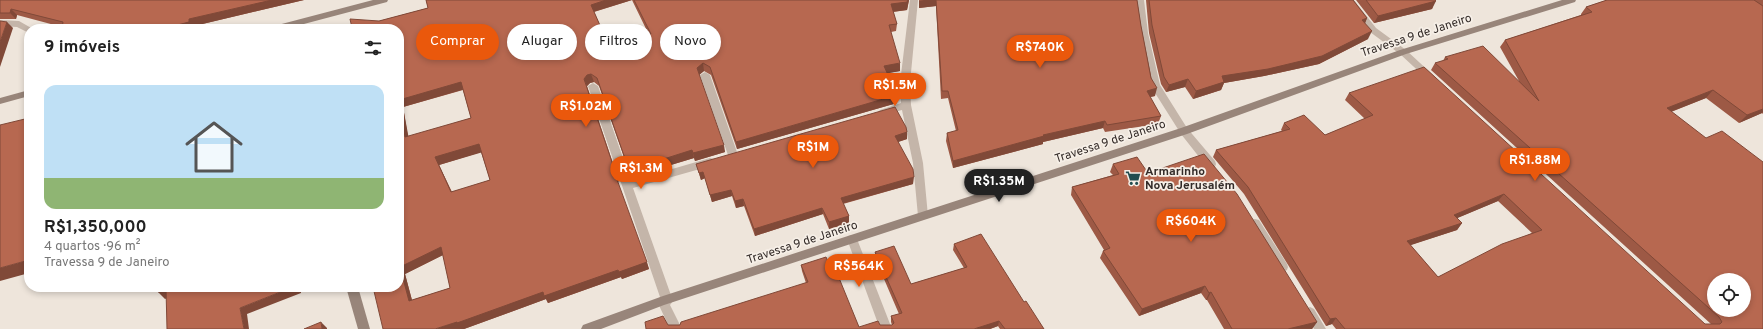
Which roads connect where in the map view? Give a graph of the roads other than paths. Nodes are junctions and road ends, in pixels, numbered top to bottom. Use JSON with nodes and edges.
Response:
{"nodes":[{"id":1,"x":384,"y":0,"type":"edge"},
{"id":2,"x":914,"y":0,"type":"edge"},
{"id":3,"x":1140,"y":0,"type":"edge"},
{"id":4,"x":1349,"y":0,"type":"edge"},
{"id":5,"x":1569,"y":1,"type":"edge"},
{"id":6,"x":0,"y":23,"type":"edge"},
{"id":7,"x":305,"y":24,"type":"edge"},
{"id":8,"x":24,"y":27,"type":"edge"},
{"id":9,"x":1403,"y":52,"type":"junction"},
{"id":10,"x":705,"y":75,"type":"edge"},
{"id":11,"x":1438,"y":84,"type":"edge"},
{"id":12,"x":593,"y":86,"type":"edge"},
{"id":13,"x":24,"y":94,"type":"edge"},
{"id":14,"x":0,"y":101,"type":"edge"},
{"id":15,"x":906,"y":105,"type":"junction"},
{"id":16,"x":872,"y":115,"type":"edge"},
{"id":17,"x":1184,"y":131,"type":"junction"},
{"id":18,"x":1219,"y":174,"type":"edge"},
{"id":19,"x":628,"y":186,"type":"junction"},
{"id":20,"x":923,"y":216,"type":"junction"},
{"id":21,"x":1251,"y":217,"type":"edge"},
{"id":22,"x":852,"y":239,"type":"junction"},
{"id":23,"x":1287,"y":274,"type":"edge"},
{"id":24,"x":353,"y":292,"type":"edge"},
{"id":25,"x":665,"y":301,"type":"junction"},
{"id":26,"x":1307,"y":306,"type":"edge"},
{"id":27,"x":364,"y":329,"type":"edge"},
{"id":28,"x":587,"y":329,"type":"edge"},
{"id":29,"x":676,"y":329,"type":"edge"},
{"id":30,"x":886,"y":329,"type":"edge"},
{"id":31,"x":1320,"y":329,"type":"edge"}],
"edges":[{"from":1,"to":7,"type":"street"},
{"from":2,"to":15,"type":"street"},
{"from":3,"to":17,"type":"street"},
{"from":4,"to":9,"type":"street"},
{"from":5,"to":9,"type":"street","name":"Travessa 9 de Janeiro"},
{"from":6,"to":8,"type":"street"},
{"from":9,"to":11,"type":"street"},
{"from":9,"to":17,"type":"street","name":"Travessa 9 de Janeiro"},
{"from":10,"to":19,"type":"street"},
{"from":12,"to":19,"type":"street"},
{"from":13,"to":14,"type":"street"},
{"from":15,"to":16,"type":"street"},
{"from":15,"to":20,"type":"street"},
{"from":17,"to":18,"type":"street"},
{"from":17,"to":20,"type":"street","name":"Travessa 9 de Janeiro"},
{"from":19,"to":25,"type":"street"},
{"from":20,"to":22,"type":"street","name":"Travessa 9 de Janeiro"},
{"from":21,"to":23,"type":"street"},
{"from":22,"to":25,"type":"street","name":"Travessa 9 de Janeiro"},
{"from":22,"to":30,"type":"street"},
{"from":24,"to":27,"type":"street"},
{"from":25,"to":28,"type":"street","name":"Travessa 9 de Janeiro"},
{"from":25,"to":29,"type":"street"},
{"from":26,"to":31,"type":"street"}]}
